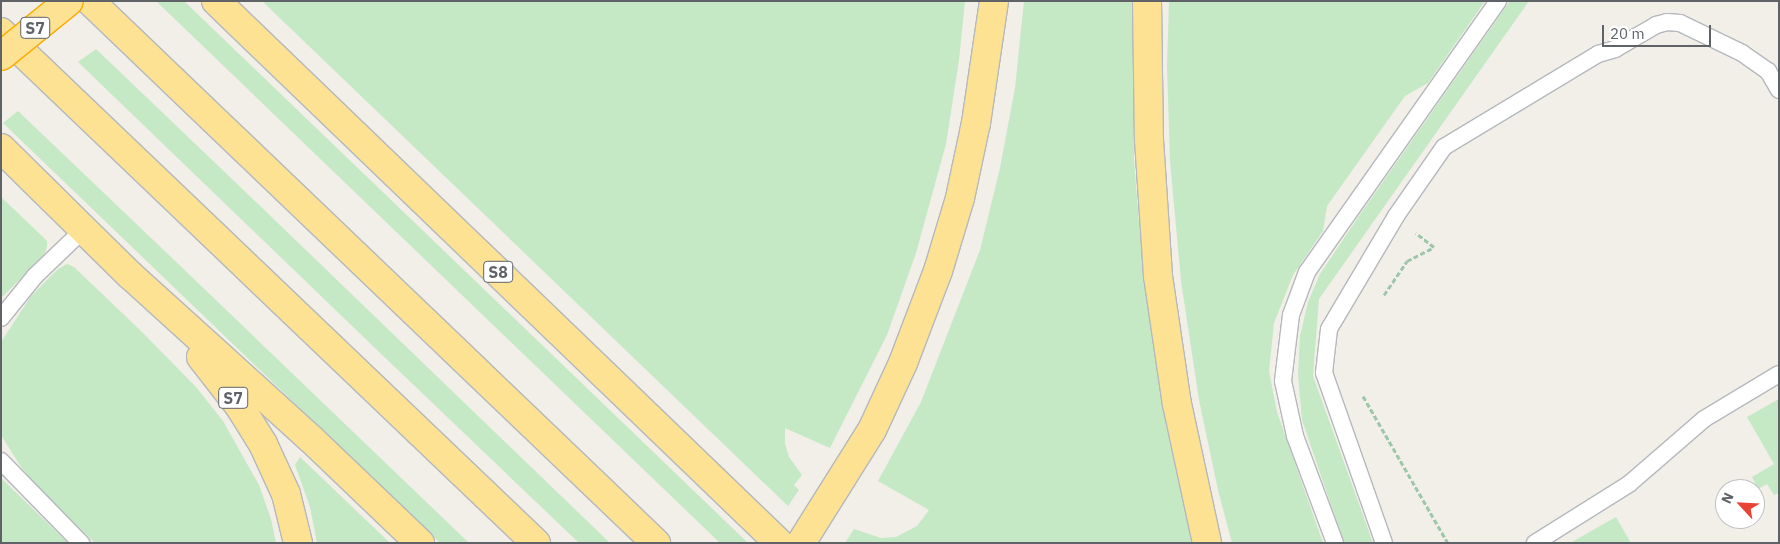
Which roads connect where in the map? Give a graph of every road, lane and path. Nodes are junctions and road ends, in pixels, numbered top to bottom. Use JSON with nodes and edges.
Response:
{"nodes":[{"id":1,"x":69,"y":1,"type":"edge"},
{"id":2,"x":90,"y":1,"type":"edge"},
{"id":3,"x":216,"y":1,"type":"edge"},
{"id":4,"x":994,"y":1,"type":"edge"},
{"id":5,"x":1147,"y":1,"type":"edge"},
{"id":6,"x":1498,"y":1,"type":"edge"},
{"id":7,"x":1,"y":32,"type":"edge"},
{"id":8,"x":1,"y":56,"type":"edge"},
{"id":9,"x":1779,"y":90,"type":"edge"},
{"id":10,"x":1,"y":148,"type":"edge"},
{"id":11,"x":1396,"y":216,"type":"junction"},
{"id":12,"x":84,"y":229,"type":"junction"},
{"id":13,"x":130,"y":275,"type":"junction"},
{"id":14,"x":1379,"y":301,"type":"dead end"},
{"id":15,"x":1,"y":318,"type":"edge"},
{"id":16,"x":1779,"y":374,"type":"edge"},
{"id":17,"x":1360,"y":391,"type":"dead end"},
{"id":18,"x":1,"y":461,"type":"edge"},
{"id":19,"x":81,"y":543,"type":"edge"},
{"id":20,"x":298,"y":543,"type":"edge"},
{"id":21,"x":420,"y":543,"type":"edge"},
{"id":22,"x":536,"y":543,"type":"edge"},
{"id":23,"x":656,"y":543,"type":"edge"},
{"id":24,"x":779,"y":543,"type":"edge"},
{"id":25,"x":802,"y":543,"type":"edge"},
{"id":26,"x":1207,"y":543,"type":"edge"},
{"id":27,"x":1335,"y":543,"type":"edge"},
{"id":28,"x":1384,"y":543,"type":"edge"},
{"id":29,"x":1448,"y":543,"type":"edge"},
{"id":30,"x":1535,"y":543,"type":"edge"}],
"edges":[{"from":1,"to":8,"type":"highway","number":"S7","bridge":true},
{"from":2,"to":23,"type":"highway"},
{"from":3,"to":24,"type":"highway","number":"S8"},
{"from":4,"to":25,"type":"highway"},
{"from":5,"to":26,"type":"highway"},
{"from":6,"to":27,"type":"lane"},
{"from":7,"to":22,"type":"highway"},
{"from":9,"to":11,"type":"lane"},
{"from":10,"to":12,"type":"highway","number":"S7"},
{"from":11,"to":14,"type":"path"},
{"from":11,"to":28,"type":"lane"},
{"from":12,"to":13,"type":"highway","number":"S7"},
{"from":12,"to":15,"type":"lane"},
{"from":13,"to":20,"type":"highway","number":"S7"},
{"from":13,"to":21,"type":"highway"},
{"from":16,"to":30,"type":"lane"},
{"from":17,"to":29,"type":"path"},
{"from":18,"to":19,"type":"lane"}]}
